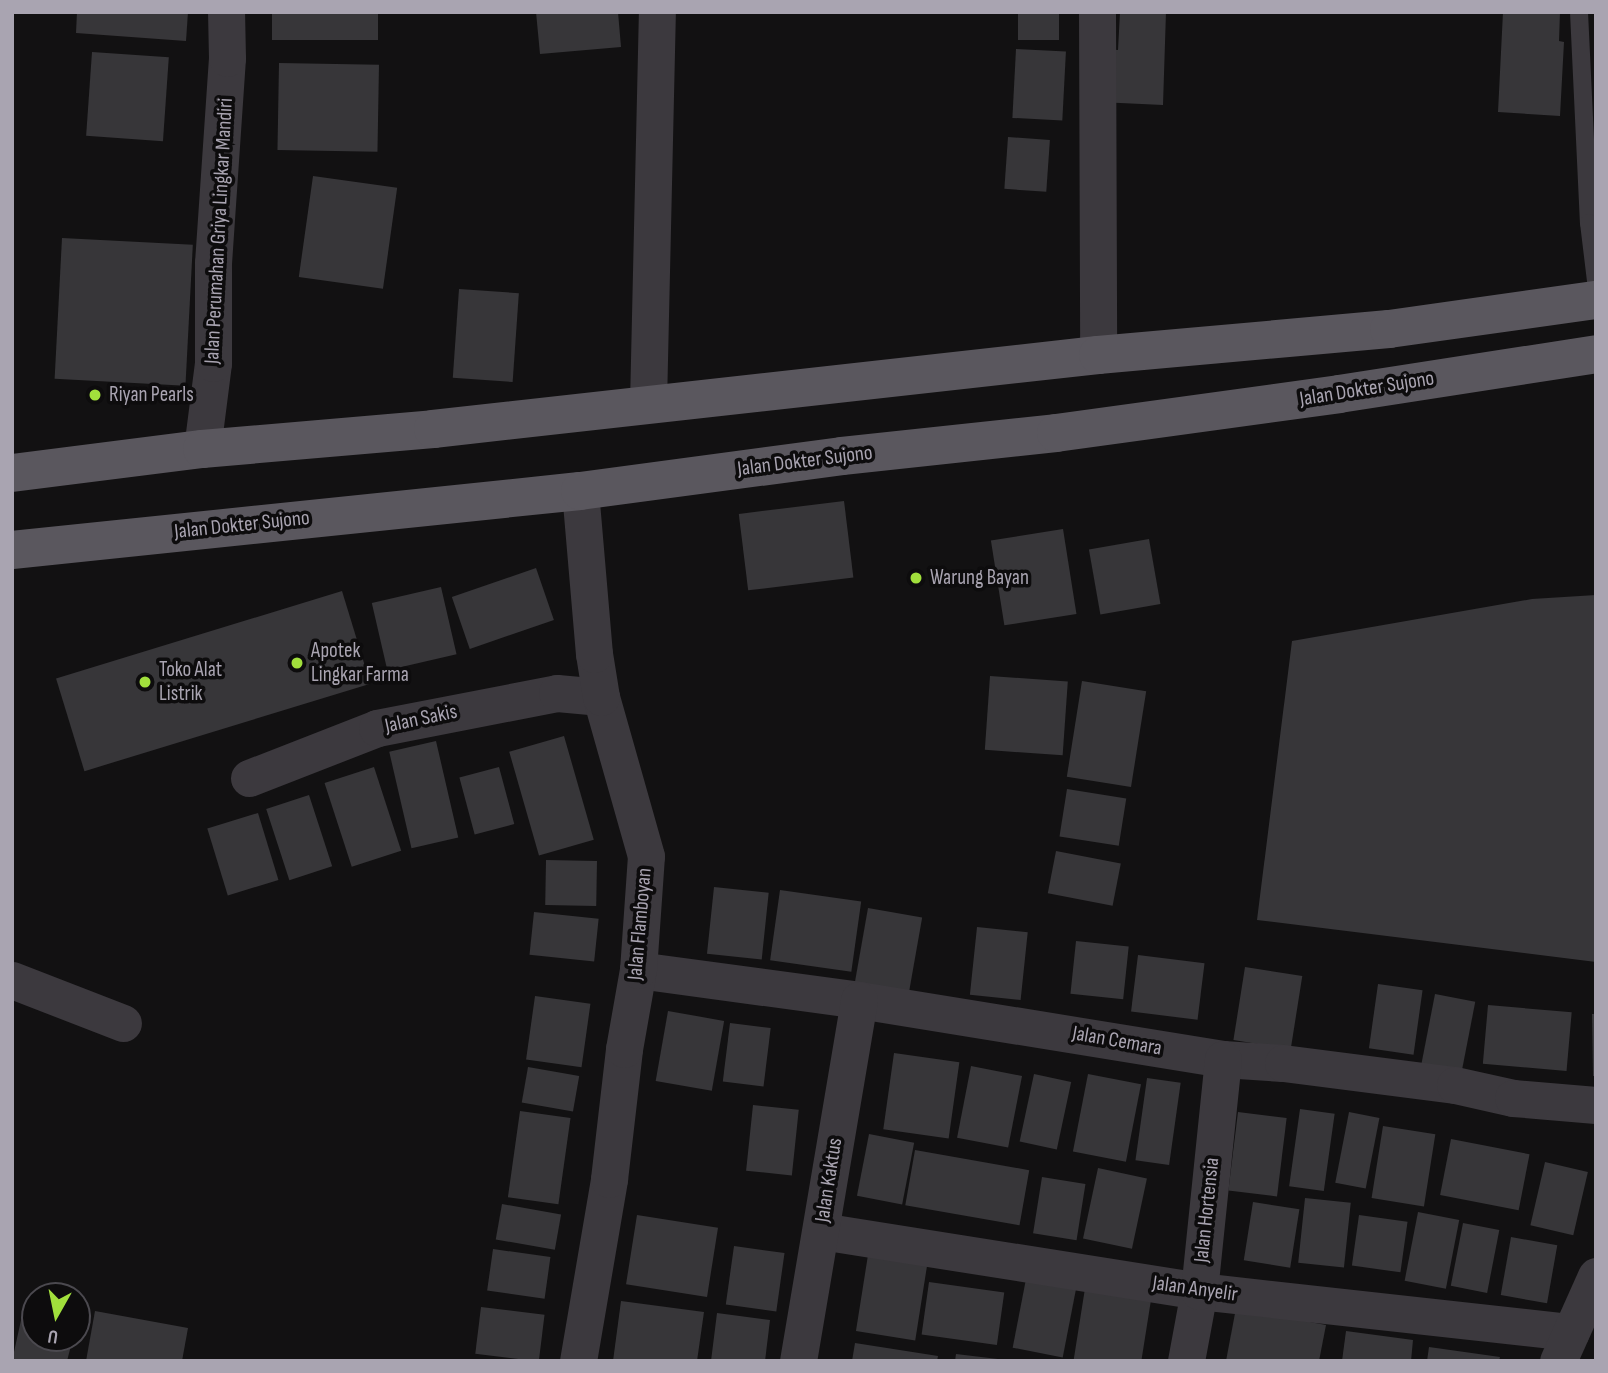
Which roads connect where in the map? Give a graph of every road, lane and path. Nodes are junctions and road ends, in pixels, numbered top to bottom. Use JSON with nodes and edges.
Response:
{"nodes":[{"id":1,"x":226,"y":12,"type":"edge"},
{"id":2,"x":657,"y":12,"type":"edge"},
{"id":3,"x":1097,"y":12,"type":"edge"},
{"id":4,"x":1579,"y":12,"type":"edge"},
{"id":5,"x":1596,"y":281,"type":"edge"},
{"id":6,"x":1596,"y":300,"type":"edge"},
{"id":7,"x":1389,"y":329,"type":"junction"},
{"id":8,"x":1334,"y":334,"type":"junction"},
{"id":9,"x":1596,"y":354,"type":"edge"},
{"id":10,"x":1098,"y":355,"type":"junction"},
{"id":11,"x":1407,"y":383,"type":"junction"},
{"id":12,"x":1339,"y":394,"type":"junction"},
{"id":13,"x":648,"y":404,"type":"junction"},
{"id":14,"x":202,"y":449,"type":"junction"},
{"id":15,"x":12,"y":473,"type":"edge"},
{"id":16,"x":580,"y":491,"type":"junction"},
{"id":17,"x":12,"y":550,"type":"edge"},
{"id":18,"x":601,"y":697,"type":"junction"},
{"id":19,"x":249,"y":778,"type":"dead end"},
{"id":20,"x":638,"y":970,"type":"junction"},
{"id":21,"x":12,"y":980,"type":"edge"},
{"id":22,"x":859,"y":1000,"type":"junction"},
{"id":23,"x":123,"y":1023,"type":"dead end"},
{"id":24,"x":1223,"y":1059,"type":"junction"},
{"id":25,"x":1596,"y":1105,"type":"edge"},
{"id":26,"x":821,"y":1231,"type":"junction"},
{"id":27,"x":1596,"y":1276,"type":"edge"},
{"id":28,"x":1199,"y":1291,"type":"junction"},
{"id":29,"x":1564,"y":1347,"type":"edge"},
{"id":30,"x":578,"y":1361,"type":"edge"},
{"id":31,"x":798,"y":1361,"type":"edge"},
{"id":32,"x":1186,"y":1361,"type":"edge"}],
"edges":[{"from":1,"to":14,"type":"street","name":"Jalan Perumahan Griya Lingkar Mandiri"},
{"from":2,"to":13,"type":"street"},
{"from":3,"to":10,"type":"street"},
{"from":4,"to":5,"type":"lane"},
{"from":6,"to":7,"type":"highway"},
{"from":7,"to":8,"type":"highway"},
{"from":7,"to":11,"type":"highway"},
{"from":8,"to":10,"type":"highway"},
{"from":8,"to":12,"type":"highway"},
{"from":9,"to":11,"type":"highway","name":"Jalan Dokter Sujono"},
{"from":10,"to":13,"type":"highway"},
{"from":11,"to":12,"type":"highway","name":"Jalan Dokter Sujono"},
{"from":12,"to":16,"type":"highway","name":"Jalan Dokter Sujono"},
{"from":13,"to":14,"type":"highway"},
{"from":14,"to":15,"type":"highway"},
{"from":16,"to":17,"type":"highway","name":"Jalan Dokter Sujono"},
{"from":16,"to":18,"type":"street","name":"Jalan Flamboyan"},
{"from":18,"to":19,"type":"street","name":"Jalan Sakis"},
{"from":18,"to":20,"type":"street","name":"Jalan Flamboyan"},
{"from":20,"to":22,"type":"street","name":"Jalan Cemara"},
{"from":20,"to":30,"type":"street","name":"Jalan Flamboyan"},
{"from":21,"to":23,"type":"street"},
{"from":22,"to":24,"type":"street","name":"Jalan Cemara"},
{"from":22,"to":26,"type":"street","name":"Jalan Kaktus"},
{"from":24,"to":25,"type":"street","name":"Jalan Cemara"},
{"from":24,"to":28,"type":"street","name":"Jalan Hortensia"},
{"from":26,"to":28,"type":"street","name":"Jalan Anyelir"},
{"from":26,"to":31,"type":"street","name":"Jalan Kaktus"},
{"from":27,"to":29,"type":"street"},
{"from":28,"to":29,"type":"street","name":"Jalan Anyelir"},
{"from":28,"to":32,"type":"street","name":"Jalan Hortensia"}]}
